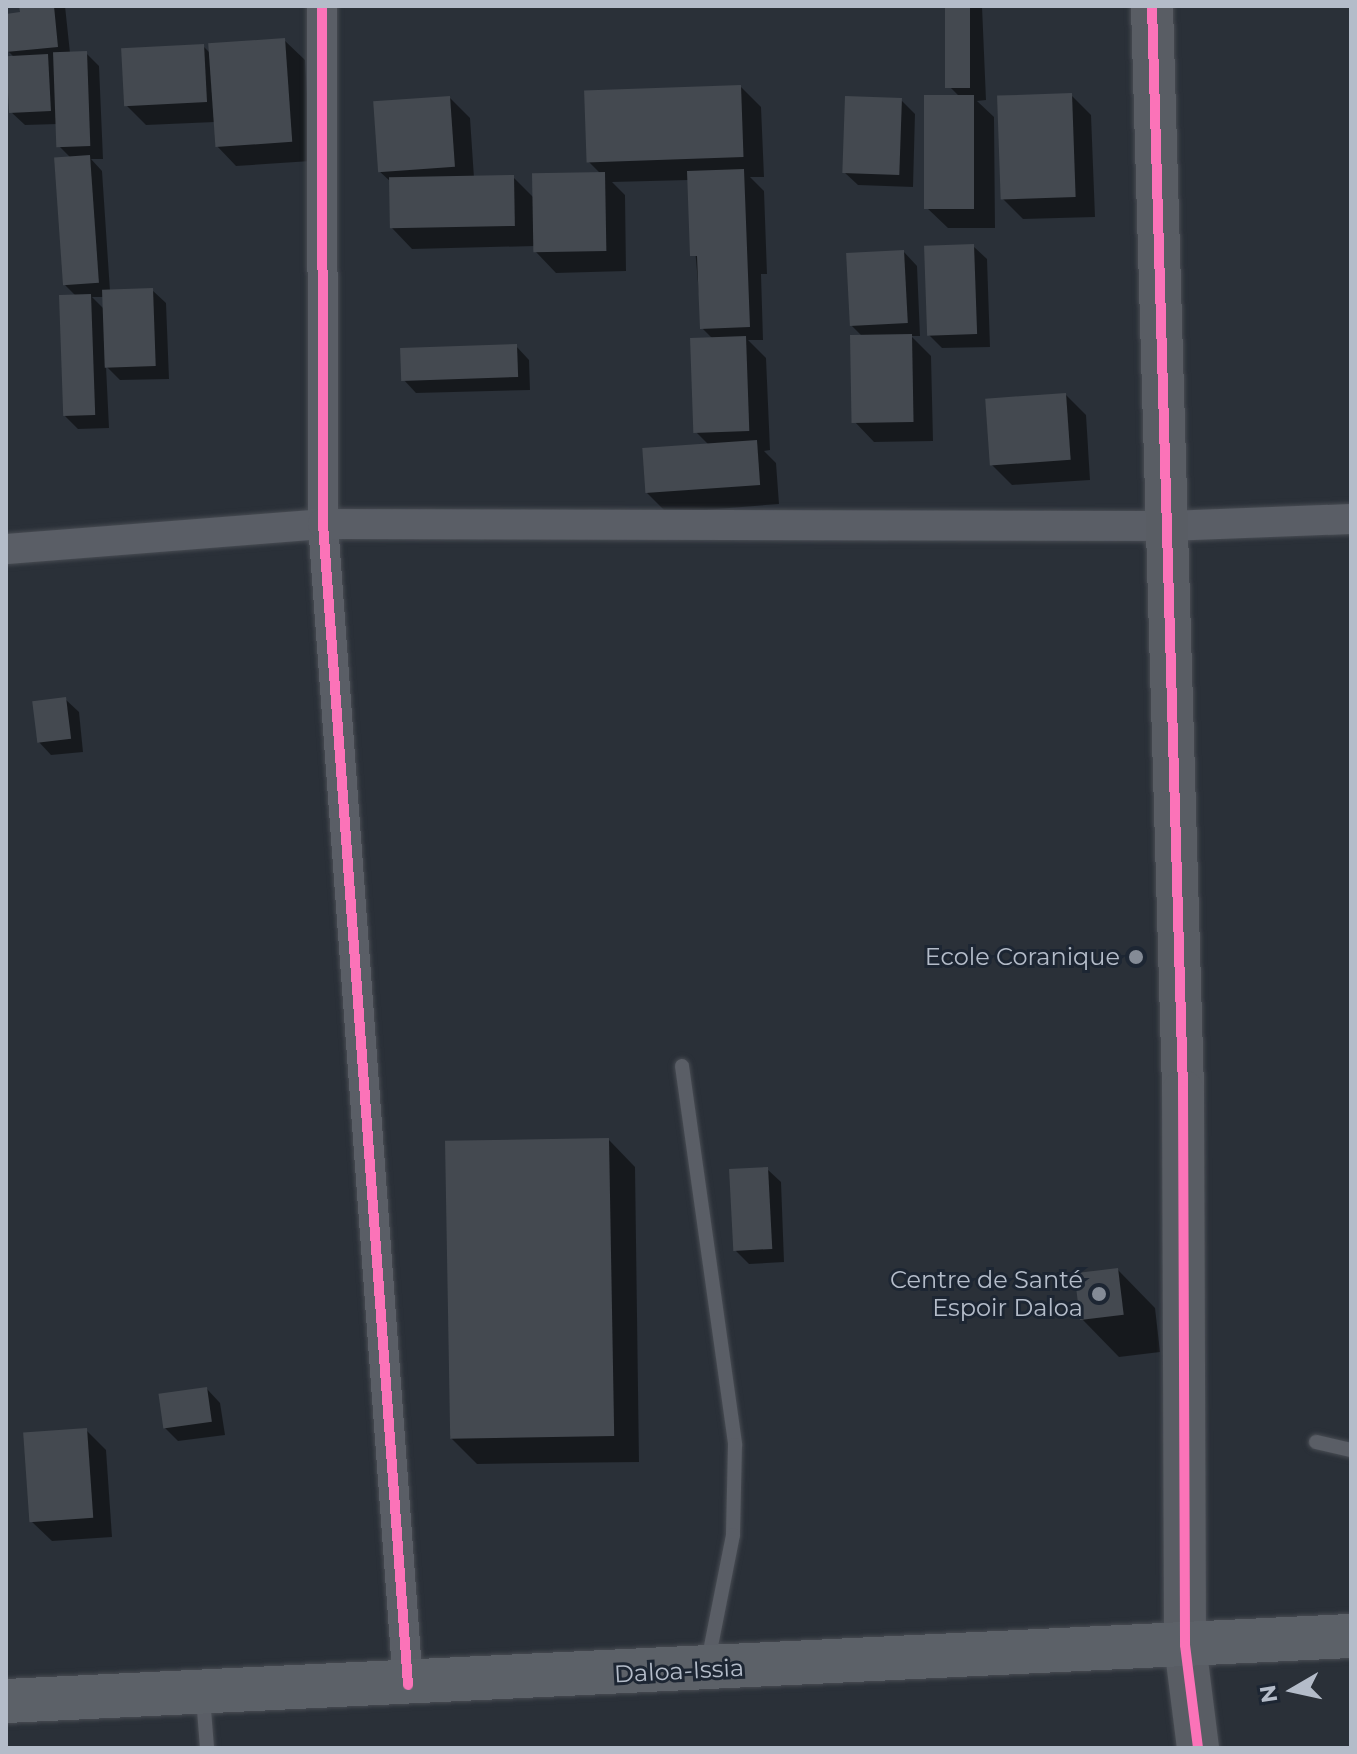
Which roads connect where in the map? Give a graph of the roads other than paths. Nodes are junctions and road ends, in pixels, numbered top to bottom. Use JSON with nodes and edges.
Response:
{"nodes":[{"id":1,"x":322,"y":6,"type":"edge"},
{"id":2,"x":1152,"y":6,"type":"edge"},
{"id":3,"x":1351,"y":519,"type":"edge"},
{"id":4,"x":323,"y":524,"type":"junction"},
{"id":5,"x":1168,"y":526,"type":"junction"},
{"id":6,"x":6,"y":549,"type":"edge"},
{"id":7,"x":682,"y":1066,"type":"dead end"},
{"id":8,"x":1316,"y":1442,"type":"dead end"},
{"id":9,"x":1351,"y":1450,"type":"edge"},
{"id":10,"x":1351,"y":1636,"type":"edge"},
{"id":11,"x":1185,"y":1645,"type":"junction"},
{"id":12,"x":707,"y":1670,"type":"junction"},
{"id":13,"x":408,"y":1685,"type":"junction"},
{"id":14,"x":203,"y":1694,"type":"junction"},
{"id":15,"x":6,"y":1701,"type":"edge"},
{"id":16,"x":207,"y":1748,"type":"edge"},
{"id":17,"x":1198,"y":1748,"type":"edge"}],
"edges":[{"from":1,"to":4,"type":"street"},
{"from":2,"to":5,"type":"street"},
{"from":3,"to":5,"type":"street"},
{"from":4,"to":5,"type":"street"},
{"from":4,"to":6,"type":"street"},
{"from":4,"to":13,"type":"street"},
{"from":5,"to":11,"type":"street"},
{"from":7,"to":12,"type":"lane"},
{"from":8,"to":9,"type":"lane"},
{"from":10,"to":11,"type":"main road","name":"Daloa-Issia"},
{"from":11,"to":12,"type":"main road","name":"Daloa-Issia"},
{"from":11,"to":17,"type":"street"},
{"from":12,"to":13,"type":"main road","name":"Daloa-Issia"},
{"from":13,"to":14,"type":"main road","name":"Daloa-Issia"},
{"from":14,"to":15,"type":"main road","name":"Daloa-Issia"},
{"from":14,"to":16,"type":"lane"}]}
